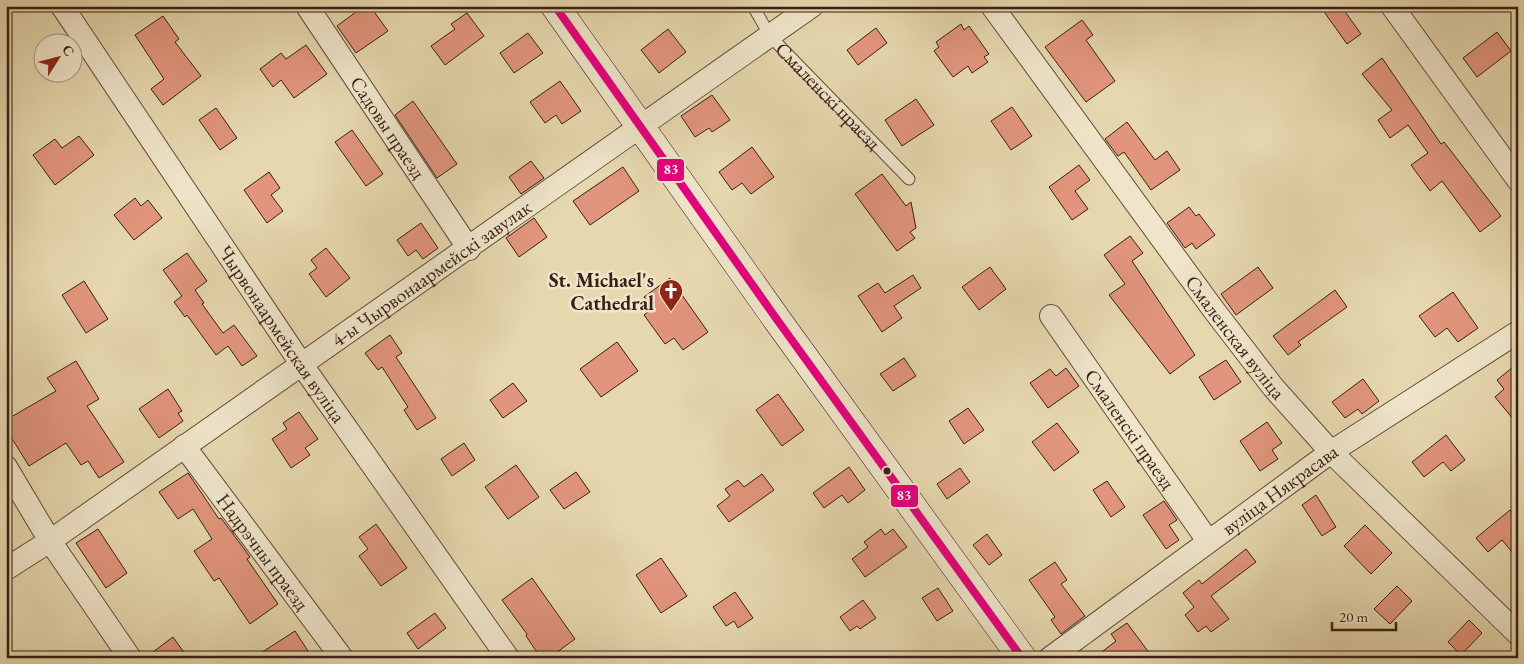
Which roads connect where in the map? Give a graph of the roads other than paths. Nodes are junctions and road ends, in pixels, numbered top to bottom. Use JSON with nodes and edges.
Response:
{"nodes":[{"id":1,"x":62,"y":6,"type":"edge"},
{"id":2,"x":307,"y":6,"type":"edge"},
{"id":3,"x":555,"y":6,"type":"edge"},
{"id":4,"x":753,"y":6,"type":"edge"},
{"id":5,"x":812,"y":6,"type":"edge"},
{"id":6,"x":992,"y":6,"type":"edge"},
{"id":7,"x":1392,"y":6,"type":"edge"},
{"id":8,"x":770,"y":36,"type":"junction"},
{"id":9,"x":640,"y":127,"type":"junction"},
{"id":10,"x":909,"y":179,"type":"dead end"},
{"id":11,"x":1518,"y":180,"type":"edge"},
{"id":12,"x":469,"y":249,"type":"junction"},
{"id":13,"x":1051,"y":316,"type":"dead end"},
{"id":14,"x":1518,"y":332,"type":"edge"},
{"id":15,"x":302,"y":365,"type":"junction"},
{"id":16,"x":184,"y":446,"type":"junction"},
{"id":17,"x":1331,"y":452,"type":"junction"},
{"id":18,"x":6,"y":467,"type":"edge"},
{"id":19,"x":1208,"y":540,"type":"junction"},
{"id":20,"x":50,"y":541,"type":"junction"},
{"id":21,"x":6,"y":569,"type":"edge"},
{"id":22,"x":1518,"y":634,"type":"edge"},
{"id":23,"x":130,"y":658,"type":"edge"},
{"id":24,"x":342,"y":658,"type":"edge"},
{"id":25,"x":508,"y":658,"type":"edge"},
{"id":26,"x":1022,"y":658,"type":"edge"},
{"id":27,"x":1050,"y":658,"type":"edge"}],
"edges":[{"from":1,"to":15,"type":"street","name":"Чырвонаармейская вуліца"},
{"from":2,"to":12,"type":"street","name":"Садовы праезд"},
{"from":3,"to":9,"type":"main road"},
{"from":4,"to":8,"type":"lane","name":"Смаленскі праезд"},
{"from":5,"to":8,"type":"street","name":"4-ы Чырвонаармейскі завулак"},
{"from":6,"to":17,"type":"street","name":"Смаленская вуліца"},
{"from":7,"to":11,"type":"street"},
{"from":8,"to":9,"type":"street","name":"4-ы Чырвонаармейскі завулак"},
{"from":8,"to":10,"type":"lane","name":"Смаленскі праезд"},
{"from":9,"to":12,"type":"street","name":"4-ы Чырвонаармейскі завулак"},
{"from":9,"to":26,"type":"main road"},
{"from":12,"to":15,"type":"street","name":"4-ы Чырвонаармейскі завулак"},
{"from":13,"to":19,"type":"street","name":"Смаленскі праезд"},
{"from":14,"to":17,"type":"street","name":"вуліца Някрасава"},
{"from":15,"to":16,"type":"street","name":"4-ы Чырвонаармейскі завулак"},
{"from":15,"to":25,"type":"street","name":"Чырвонаармейская вуліца"},
{"from":16,"to":20,"type":"street","name":"4-ы Чырвонаармейскі завулак"},
{"from":16,"to":24,"type":"street","name":"Надрэчны праезд"},
{"from":17,"to":19,"type":"street","name":"вуліца Някрасава"},
{"from":17,"to":22,"type":"street","name":"Смаленская вуліца"},
{"from":18,"to":20,"type":"street"},
{"from":19,"to":27,"type":"street","name":"вуліца Някрасава"},
{"from":20,"to":21,"type":"street","name":"4-ы Чырвонаармейскі завулак"},
{"from":20,"to":23,"type":"street"}]}
